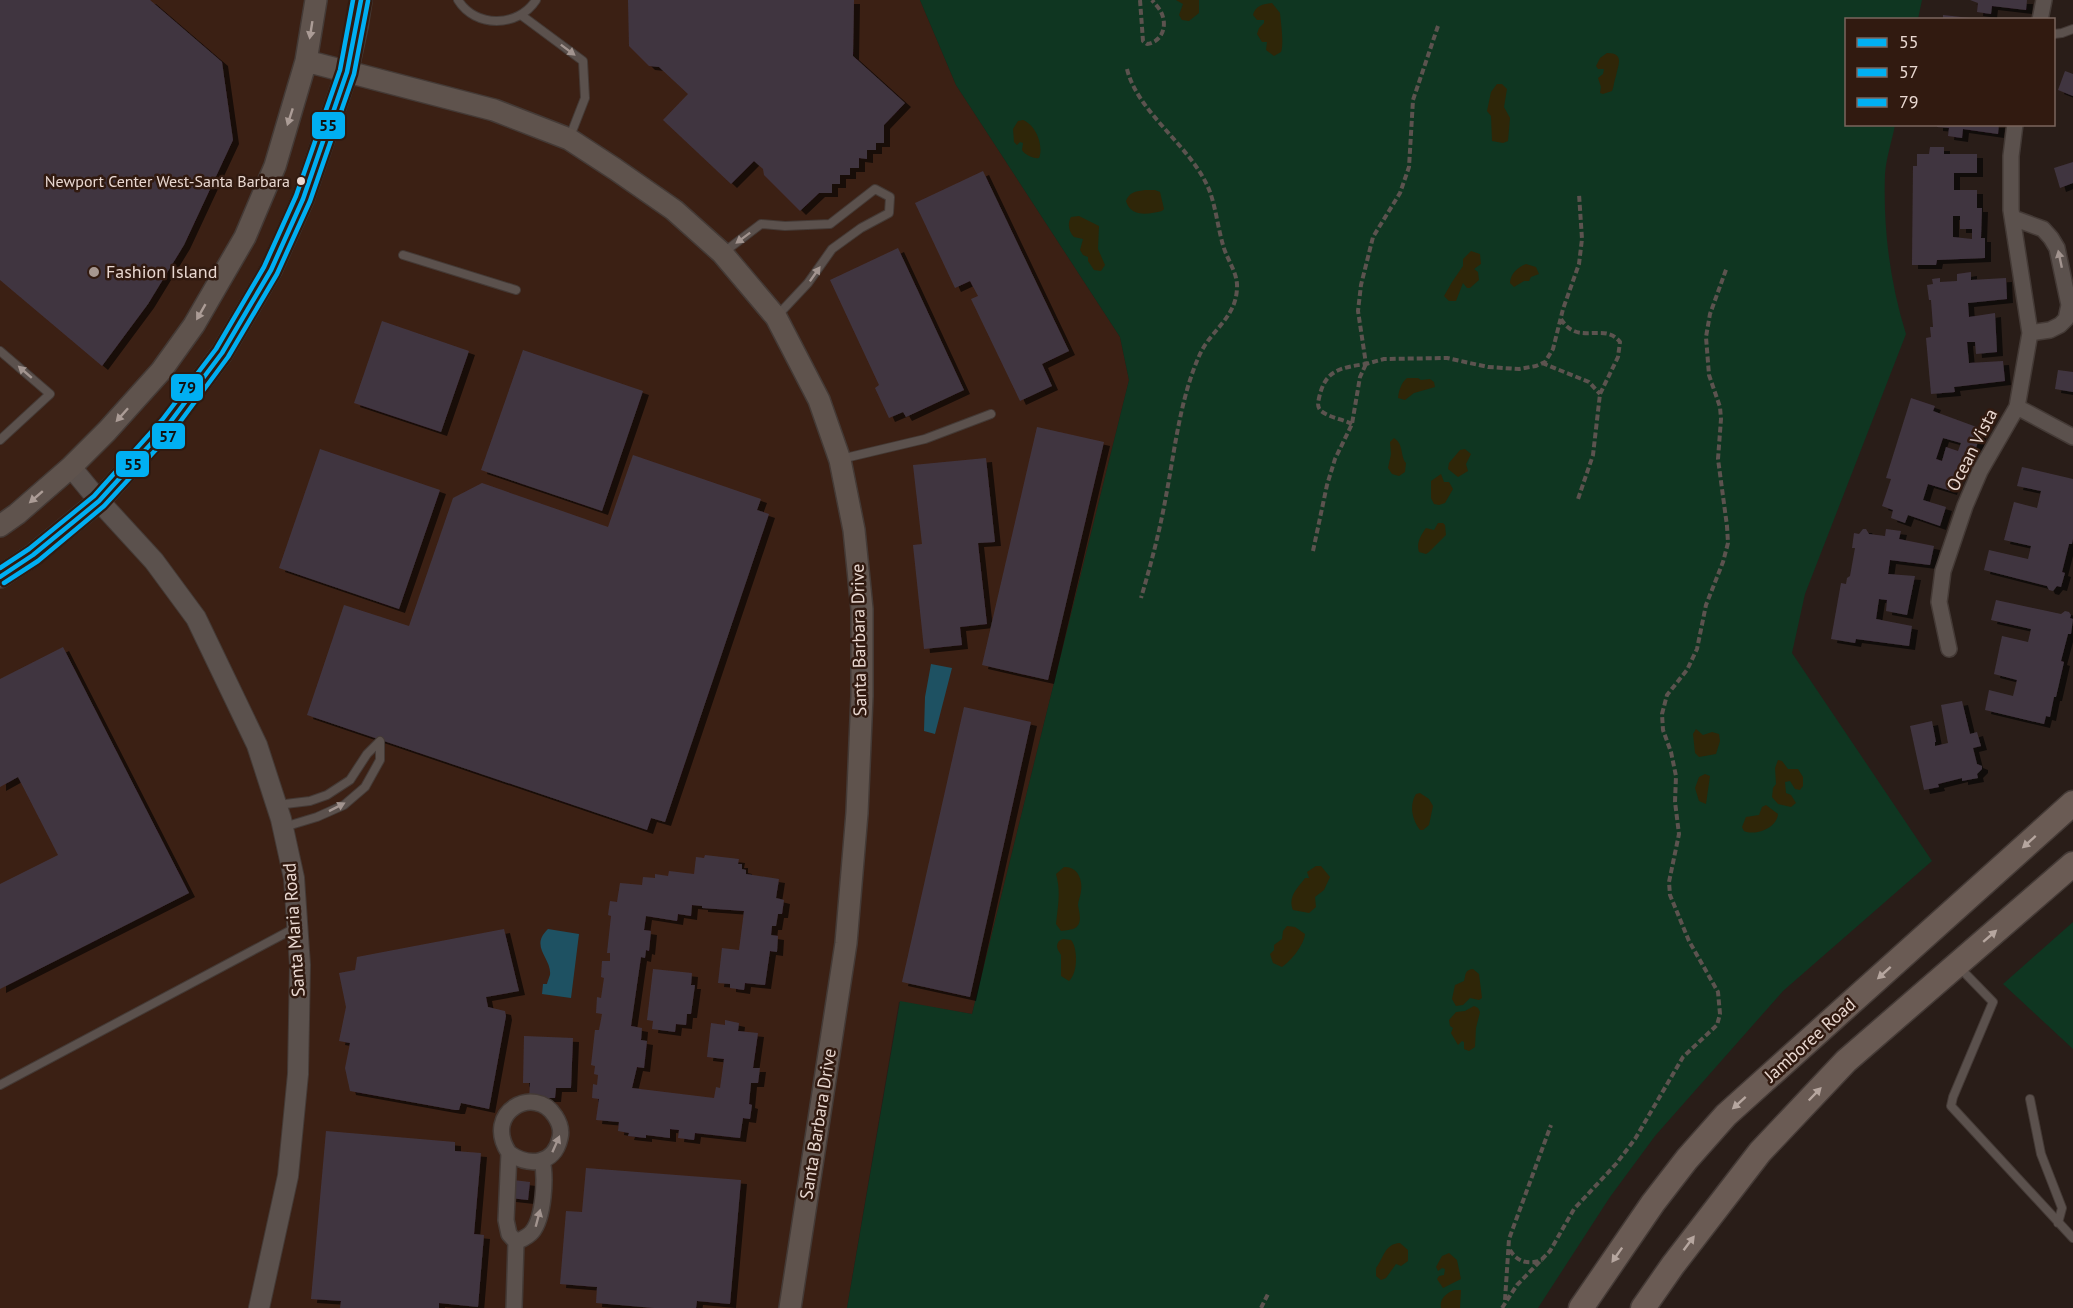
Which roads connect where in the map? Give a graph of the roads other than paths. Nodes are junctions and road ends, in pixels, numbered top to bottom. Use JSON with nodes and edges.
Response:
{"nodes":[{"id":1,"x":316,"y":0,"type":"edge"},
{"id":2,"x":361,"y":0,"type":"edge"},
{"id":3,"x":458,"y":0,"type":"edge"},
{"id":4,"x":536,"y":0,"type":"edge"},
{"id":5,"x":2044,"y":0,"type":"edge"},
{"id":6,"x":521,"y":15,"type":"junction"},
{"id":7,"x":2040,"y":18,"type":"edge"},
{"id":8,"x":2073,"y":29,"type":"edge"},
{"id":9,"x":2055,"y":34,"type":"edge"},
{"id":10,"x":306,"y":61,"type":"junction"},
{"id":11,"x":347,"y":72,"type":"junction"},
{"id":12,"x":2015,"y":126,"type":"edge"},
{"id":13,"x":569,"y":139,"type":"junction"},
{"id":14,"x":2013,"y":218,"type":"junction"},
{"id":15,"x":722,"y":253,"type":"junction"},
{"id":16,"x":403,"y":255,"type":"dead end"},
{"id":17,"x":516,"y":290,"type":"dead end"},
{"id":18,"x":776,"y":317,"type":"junction"},
{"id":19,"x":2030,"y":333,"type":"junction"},
{"id":20,"x":0,"y":351,"type":"edge"},
{"id":21,"x":2017,"y":407,"type":"junction"},
{"id":22,"x":991,"y":414,"type":"dead end"},
{"id":23,"x":2073,"y":437,"type":"edge"},
{"id":24,"x":0,"y":440,"type":"edge"},
{"id":25,"x":840,"y":460,"type":"junction"},
{"id":26,"x":71,"y":467,"type":"junction"},
{"id":27,"x":99,"y":501,"type":"junction"},
{"id":28,"x":0,"y":526,"type":"edge"},
{"id":29,"x":0,"y":577,"type":"edge"},
{"id":30,"x":1949,"y":649,"type":"dead end"},
{"id":31,"x":2073,"y":803,"type":"edge"},
{"id":32,"x":276,"y":805,"type":"junction"},
{"id":33,"x":283,"y":828,"type":"junction"},
{"id":34,"x":2073,"y":864,"type":"edge"},
{"id":35,"x":297,"y":927,"type":"junction"},
{"id":36,"x":1957,"y":964,"type":"junction"},
{"id":37,"x":0,"y":1085,"type":"edge"},
{"id":38,"x":2030,"y":1099,"type":"dead end"},
{"id":39,"x":509,"y":1153,"type":"junction"},
{"id":40,"x":542,"y":1160,"type":"junction"},
{"id":41,"x":2058,"y":1223,"type":"junction"},
{"id":42,"x":2073,"y":1238,"type":"edge"},
{"id":43,"x":516,"y":1242,"type":"junction"},
{"id":44,"x":259,"y":1308,"type":"edge"},
{"id":45,"x":514,"y":1308,"type":"edge"},
{"id":46,"x":790,"y":1308,"type":"edge"},
{"id":47,"x":1581,"y":1308,"type":"edge"},
{"id":48,"x":1643,"y":1308,"type":"edge"}],
"edges":[{"from":1,"to":10,"type":"main road","one_way":true},
{"from":2,"to":11,"type":"main road"},
{"from":3,"to":6,"type":"lane"},
{"from":4,"to":6,"type":"lane"},
{"from":5,"to":7,"type":"street"},
{"from":6,"to":13,"type":"lane","one_way":true},
{"from":8,"to":9,"type":"lane"},
{"from":10,"to":11,"type":"main road","name":"Santa Barbara Drive"},
{"from":10,"to":26,"type":"main road","one_way":true},
{"from":11,"to":13,"type":"main road","name":"Santa Barbara Drive"},
{"from":11,"to":27,"type":"main road"},
{"from":12,"to":14,"type":"street","name":"Ocean Vista"},
{"from":13,"to":15,"type":"main road","name":"Santa Barbara Drive"},
{"from":14,"to":19,"type":"street","name":"Ocean Vista"},
{"from":19,"to":14,"type":"street","one_way":true},
{"from":15,"to":18,"type":"main road","name":"Santa Barbara Drive"},
{"from":18,"to":15,"type":"lane","one_way":true},
{"from":16,"to":17,"type":"lane"},
{"from":18,"to":25,"type":"main road","name":"Santa Barbara Drive"},
{"from":19,"to":21,"type":"street","name":"Ocean Vista"},
{"from":24,"to":20,"type":"lane","one_way":true},
{"from":21,"to":23,"type":"street"},
{"from":21,"to":30,"type":"street","name":"Ocean Vista"},
{"from":22,"to":25,"type":"lane"},
{"from":25,"to":46,"type":"main road","name":"Santa Barbara Drive"},
{"from":26,"to":27,"type":"street","name":"Santa Maria Road"},
{"from":26,"to":28,"type":"main road","one_way":true},
{"from":27,"to":29,"type":"main road"},
{"from":27,"to":32,"type":"street","name":"Santa Maria Road"},
{"from":31,"to":47,"type":"main road","name":"Jamboree Road","one_way":true},
{"from":32,"to":33,"type":"street","name":"Santa Maria Road"},
{"from":33,"to":32,"type":"lane","one_way":true},
{"from":33,"to":35,"type":"street","name":"Santa Maria Road"},
{"from":36,"to":34,"type":"main road","one_way":true},
{"from":35,"to":37,"type":"lane"},
{"from":35,"to":44,"type":"street","name":"Santa Maria Road"},
{"from":36,"to":41,"type":"lane"},
{"from":48,"to":36,"type":"main road","one_way":true},
{"from":38,"to":41,"type":"lane"},
{"from":39,"to":40,"type":"street"},
{"from":40,"to":39,"type":"street","one_way":true},
{"from":39,"to":43,"type":"street"},
{"from":43,"to":40,"type":"street","one_way":true},
{"from":41,"to":42,"type":"lane"},
{"from":43,"to":45,"type":"street"}]}
